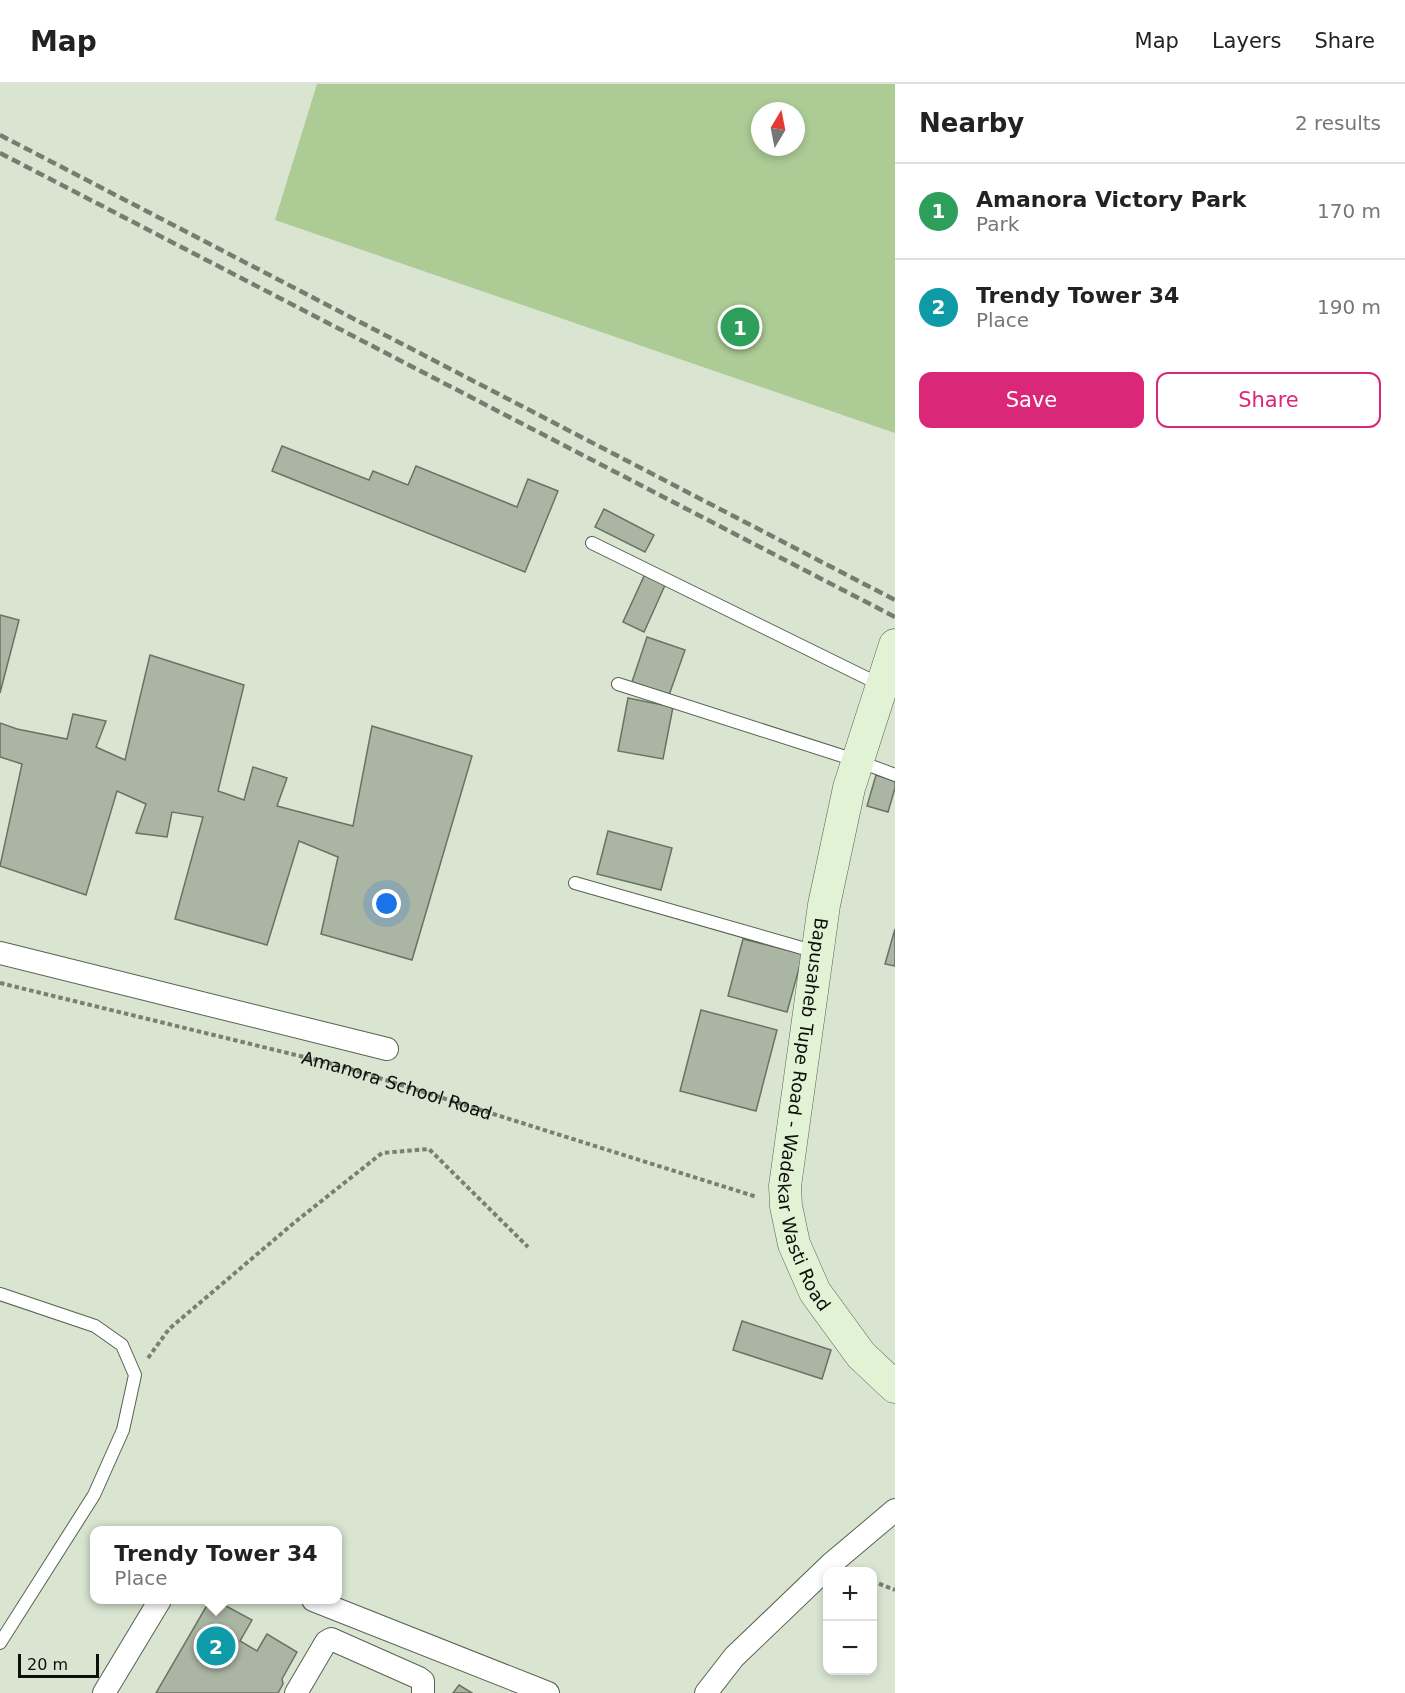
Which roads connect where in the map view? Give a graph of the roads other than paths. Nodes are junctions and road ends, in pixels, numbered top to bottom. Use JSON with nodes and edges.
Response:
{"nodes":[{"id":1,"x":592,"y":543,"type":"dead end"},
{"id":2,"x":895,"y":645,"type":"edge"},
{"id":3,"x":618,"y":684,"type":"dead end"},
{"id":4,"x":882,"y":686,"type":"junction"},
{"id":5,"x":858,"y":761,"type":"junction"},
{"id":6,"x":895,"y":775,"type":"edge"},
{"id":7,"x":575,"y":883,"type":"dead end"},
{"id":8,"x":818,"y":952,"type":"junction"},
{"id":9,"x":0,"y":953,"type":"edge"},
{"id":10,"x":387,"y":1049,"type":"dead end"},
{"id":11,"x":0,"y":1294,"type":"edge"},
{"id":12,"x":895,"y":1387,"type":"edge"},
{"id":13,"x":895,"y":1510,"type":"edge"},
{"id":14,"x":157,"y":1604,"type":"edge"},
{"id":15,"x":326,"y":1604,"type":"edge"},
{"id":16,"x":0,"y":1643,"type":"edge"},
{"id":17,"x":104,"y":1693,"type":"edge"},
{"id":18,"x":296,"y":1693,"type":"edge"},
{"id":19,"x":423,"y":1693,"type":"edge"},
{"id":20,"x":548,"y":1693,"type":"edge"},
{"id":21,"x":706,"y":1693,"type":"edge"}],
"edges":[{"from":1,"to":4,"type":"lane"},
{"from":2,"to":4,"type":"street","name":"Bapusaheb Tupe Road - Wadekar Wasti Road"},
{"from":3,"to":5,"type":"lane"},
{"from":4,"to":5,"type":"street","name":"Bapusaheb Tupe Road - Wadekar Wasti Road"},
{"from":5,"to":6,"type":"lane"},
{"from":5,"to":8,"type":"street","name":"Bapusaheb Tupe Road - Wadekar Wasti Road"},
{"from":7,"to":8,"type":"lane"},
{"from":8,"to":12,"type":"street","name":"Bapusaheb Tupe Road - Wadekar Wasti Road"},
{"from":9,"to":10,"type":"street","name":"Amanora School Road"},
{"from":11,"to":16,"type":"lane"},
{"from":13,"to":21,"type":"street"},
{"from":14,"to":17,"type":"street"},
{"from":15,"to":20,"type":"street"},
{"from":18,"to":19,"type":"street"}]}
